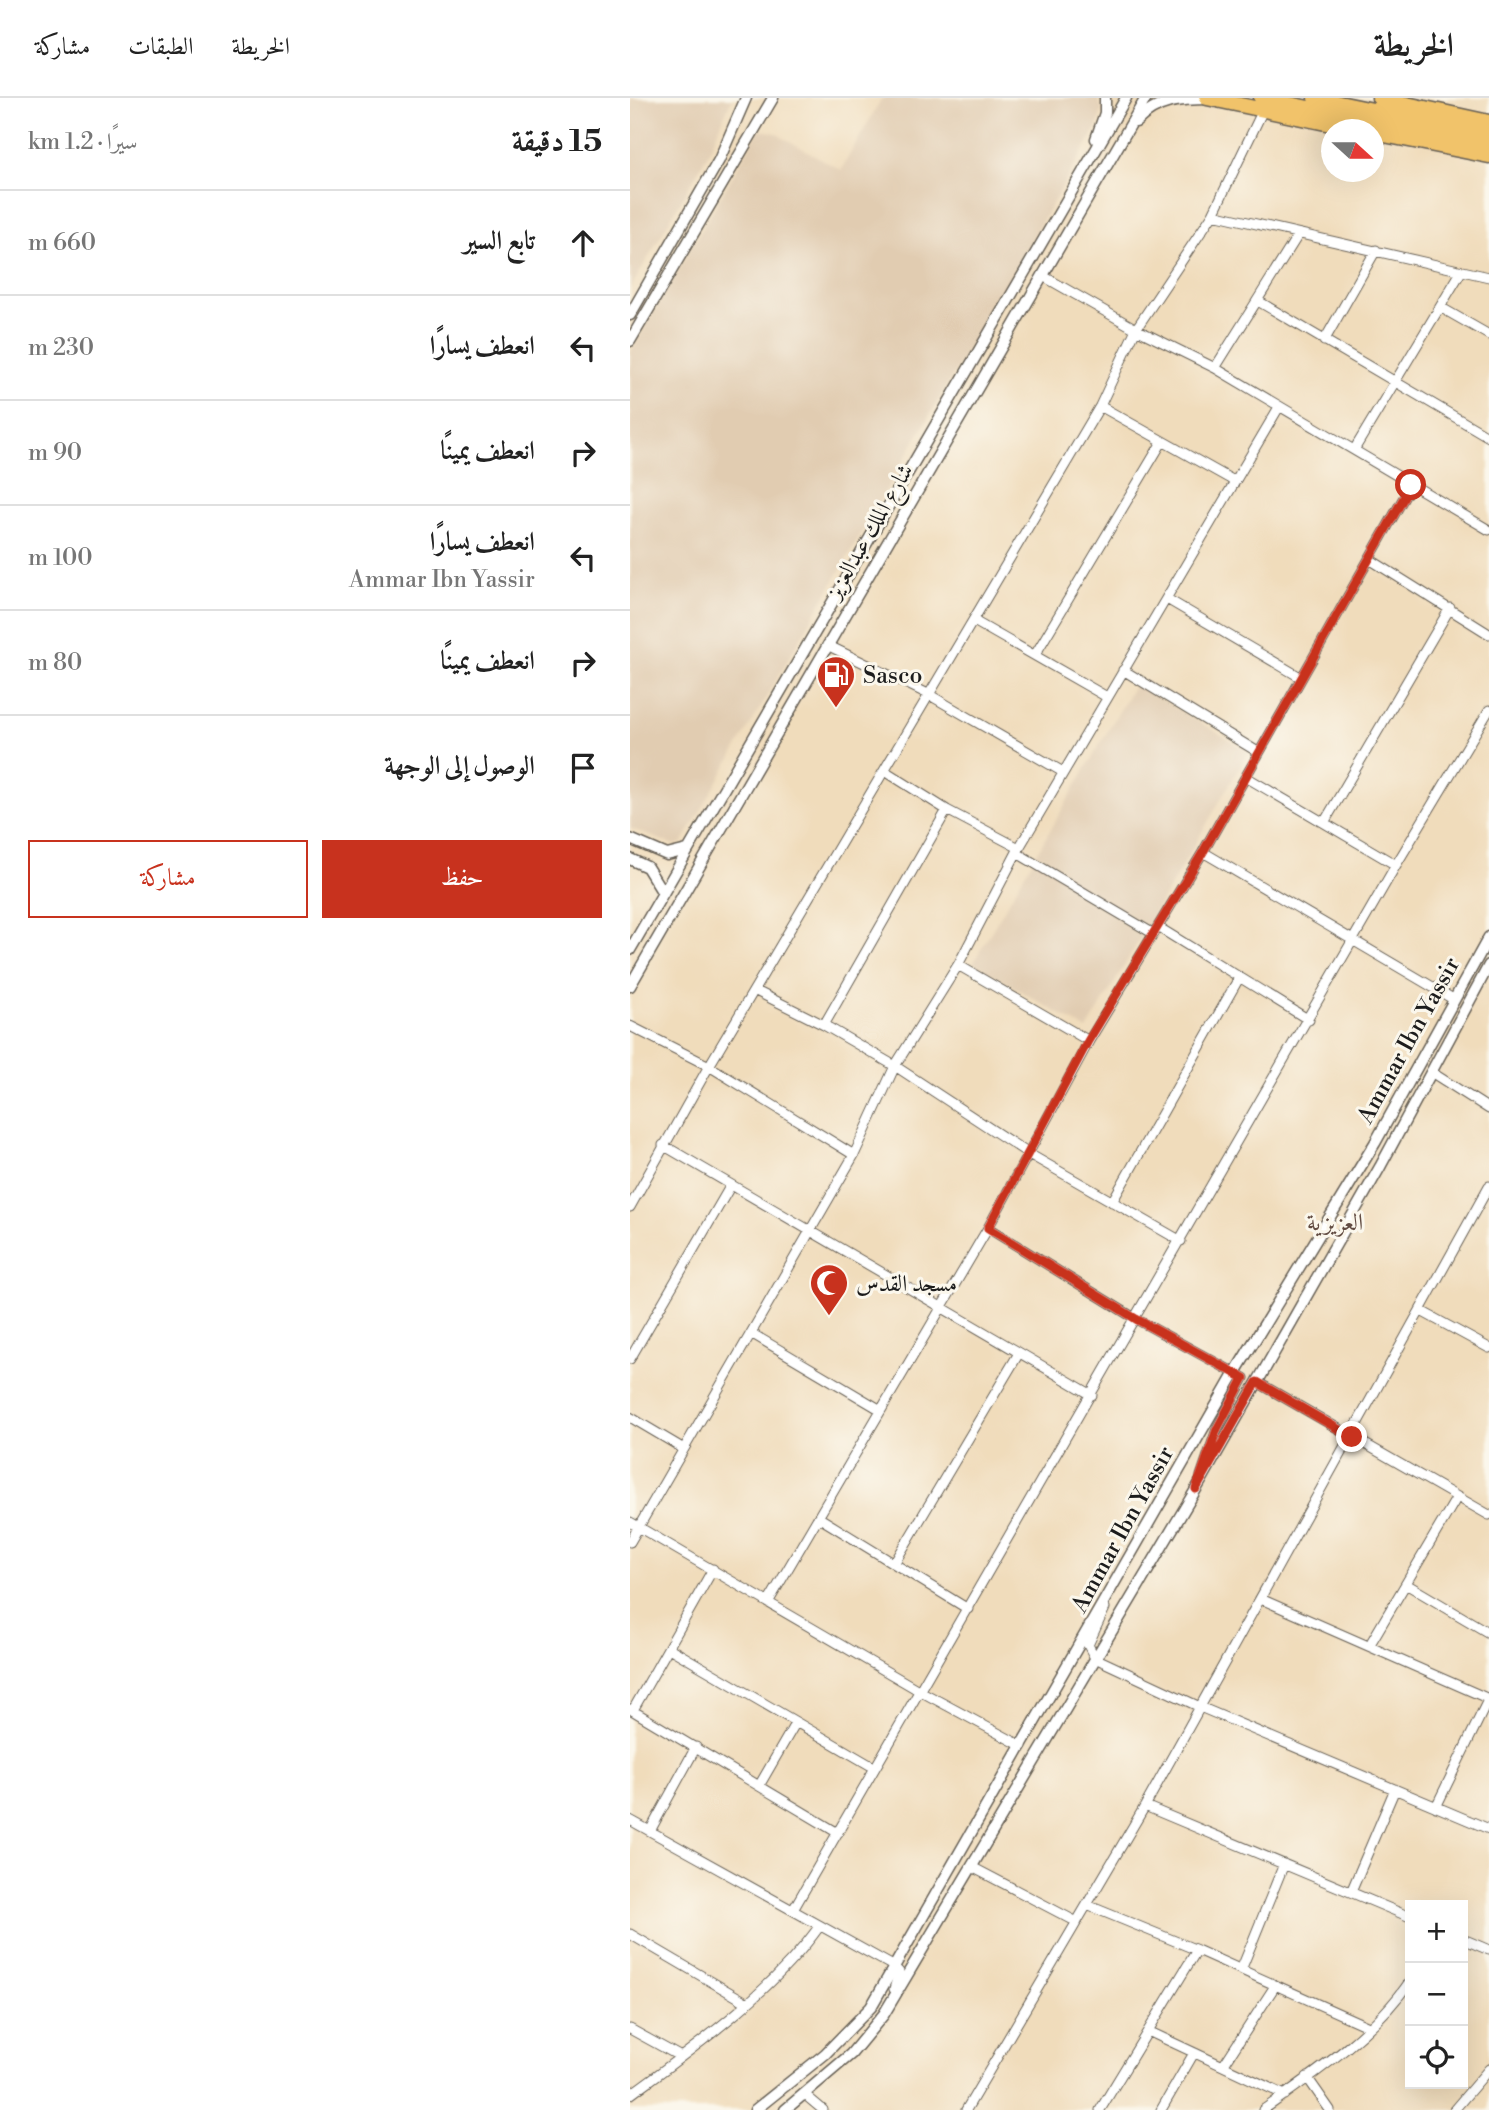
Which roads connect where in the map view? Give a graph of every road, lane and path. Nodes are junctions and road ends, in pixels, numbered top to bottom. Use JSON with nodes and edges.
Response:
{"nodes":[{"id":1,"x":746,"y":98,"type":"edge"},
{"id":2,"x":1105,"y":98,"type":"edge"},
{"id":3,"x":1126,"y":98,"type":"edge"},
{"id":4,"x":1146,"y":98,"type":"edge"},
{"id":5,"x":1208,"y":98,"type":"edge"},
{"id":6,"x":1315,"y":98,"type":"edge"},
{"id":7,"x":1379,"y":98,"type":"edge"},
{"id":8,"x":771,"y":99,"type":"edge"},
{"id":9,"x":1262,"y":104,"type":"edge"},
{"id":10,"x":1321,"y":120,"type":"edge"},
{"id":11,"x":1489,"y":122,"type":"edge"},
{"id":12,"x":1384,"y":134,"type":"edge"},
{"id":13,"x":1489,"y":134,"type":"edge"},
{"id":14,"x":1125,"y":135,"type":"junction"},
{"id":15,"x":1489,"y":146,"type":"edge"},
{"id":16,"x":1489,"y":156,"type":"edge"},
{"id":17,"x":1090,"y":159,"type":"junction"},
{"id":18,"x":1213,"y":214,"type":"junction"},
{"id":19,"x":1298,"y":235,"type":"junction"},
{"id":20,"x":1376,"y":250,"type":"junction"},
{"id":21,"x":1461,"y":272,"type":"junction"},
{"id":22,"x":1042,"y":276,"type":"junction"},
{"id":23,"x":1489,"y":277,"type":"edge"},
{"id":24,"x":1258,"y":301,"type":"junction"},
{"id":25,"x":1440,"y":307,"type":"junction"},
{"id":26,"x":630,"y":315,"type":"edge"},
{"id":27,"x":1136,"y":329,"type":"junction"},
{"id":28,"x":1489,"y":335,"type":"edge"},
{"id":29,"x":630,"y":341,"type":"edge"},
{"id":30,"x":1324,"y":341,"type":"junction"},
{"id":31,"x":1215,"y":368,"type":"junction"},
{"id":32,"x":1396,"y":383,"type":"junction"},
{"id":33,"x":1100,"y":406,"type":"junction"},
{"id":34,"x":1279,"y":407,"type":"junction"},
{"id":35,"x":1489,"y":437,"type":"edge"},
{"id":36,"x":1162,"y":442,"type":"junction"},
{"id":37,"x":1354,"y":450,"type":"junction"},
{"id":38,"x":1234,"y":481,"type":"junction"},
{"id":39,"x":1411,"y":485,"type":"junction"},
{"id":40,"x":1489,"y":530,"type":"edge"},
{"id":41,"x":1371,"y":560,"type":"junction"},
{"id":42,"x":1167,"y":599,"type":"junction"},
{"id":43,"x":1450,"y":608,"type":"junction"},
{"id":44,"x":974,"y":621,"type":"junction"},
{"id":45,"x":1489,"y":634,"type":"edge"},
{"id":46,"x":827,"y":645,"type":"junction"},
{"id":47,"x":1035,"y":655,"type":"junction"},
{"id":48,"x":1124,"y":670,"type":"junction"},
{"id":49,"x":1300,"y":677,"type":"junction"},
{"id":50,"x":928,"y":694,"type":"junction"},
{"id":51,"x":1107,"y":696,"type":"junction"},
{"id":52,"x":1489,"y":710,"type":"edge"},
{"id":53,"x":1258,"y":752,"type":"junction"},
{"id":54,"x":885,"y":771,"type":"junction"},
{"id":55,"x":1063,"y":772,"type":"junction"},
{"id":56,"x":1246,"y":777,"type":"junction"},
{"id":57,"x":947,"y":810,"type":"junction"},
{"id":58,"x":1325,"y":821,"type":"junction"},
{"id":59,"x":630,"y":839,"type":"edge"},
{"id":60,"x":655,"y":849,"type":"junction"},
{"id":61,"x":687,"y":850,"type":"junction"},
{"id":62,"x":1018,"y":851,"type":"junction"},
{"id":63,"x":1203,"y":852,"type":"junction"},
{"id":64,"x":630,"y":859,"type":"edge"},
{"id":65,"x":1396,"y":865,"type":"junction"},
{"id":66,"x":647,"y":867,"type":"junction"},
{"id":67,"x":663,"y":893,"type":"junction"},
{"id":68,"x":1156,"y":930,"type":"junction"},
{"id":69,"x":1489,"y":937,"type":"edge"},
{"id":70,"x":1353,"y":939,"type":"junction"},
{"id":71,"x":630,"y":950,"type":"edge"},
{"id":72,"x":958,"y":965,"type":"junction"},
{"id":73,"x":1489,"y":965,"type":"edge"},
{"id":74,"x":1239,"y":978,"type":"junction"},
{"id":75,"x":1485,"y":980,"type":"edge"},
{"id":76,"x":630,"y":986,"type":"edge"},
{"id":77,"x":756,"y":991,"type":"junction"},
{"id":78,"x":1453,"y":999,"type":"junction"},
{"id":79,"x":1309,"y":1020,"type":"junction"},
{"id":80,"x":824,"y":1025,"type":"junction"},
{"id":81,"x":630,"y":1026,"type":"edge"},
{"id":82,"x":1088,"y":1041,"type":"junction"},
{"id":83,"x":709,"y":1066,"type":"junction"},
{"id":84,"x":895,"y":1066,"type":"junction"},
{"id":85,"x":1431,"y":1072,"type":"junction"},
{"id":86,"x":1489,"y":1109,"type":"edge"},
{"id":87,"x":663,"y":1145,"type":"junction"},
{"id":88,"x":1030,"y":1154,"type":"junction"},
{"id":89,"x":854,"y":1155,"type":"junction"},
{"id":90,"x":731,"y":1185,"type":"junction"},
{"id":91,"x":1489,"y":1186,"type":"edge"},
{"id":92,"x":1112,"y":1202,"type":"junction"},
{"id":93,"x":630,"y":1207,"type":"edge"},
{"id":94,"x":988,"y":1228,"type":"junction"},
{"id":95,"x":810,"y":1231,"type":"junction"},
{"id":96,"x":1181,"y":1241,"type":"junction"},
{"id":97,"x":942,"y":1308,"type":"junction"},
{"id":98,"x":1421,"y":1311,"type":"junction"},
{"id":99,"x":1136,"y":1319,"type":"junction"},
{"id":100,"x":751,"y":1333,"type":"junction"},
{"id":101,"x":1489,"y":1348,"type":"edge"},
{"id":102,"x":1019,"y":1353,"type":"junction"},
{"id":103,"x":630,"y":1359,"type":"edge"},
{"id":104,"x":1236,"y":1371,"type":"junction"},
{"id":105,"x":1257,"y":1382,"type":"junction"},
{"id":106,"x":1092,"y":1395,"type":"junction"},
{"id":107,"x":881,"y":1410,"type":"junction"},
{"id":108,"x":630,"y":1417,"type":"edge"},
{"id":109,"x":1352,"y":1437,"type":"junction"},
{"id":110,"x":684,"y":1449,"type":"junction"},
{"id":111,"x":1196,"y":1489,"type":"junction"},
{"id":112,"x":1457,"y":1497,"type":"junction"},
{"id":113,"x":1489,"y":1515,"type":"edge"},
{"id":114,"x":818,"y":1517,"type":"junction"},
{"id":115,"x":634,"y":1525,"type":"edge"},
{"id":116,"x":630,"y":1542,"type":"edge"},
{"id":117,"x":895,"y":1562,"type":"junction"},
{"id":118,"x":713,"y":1569,"type":"junction"},
{"id":119,"x":1116,"y":1582,"type":"junction"},
{"id":120,"x":1406,"y":1584,"type":"junction"},
{"id":121,"x":1261,"y":1599,"type":"junction"},
{"id":122,"x":769,"y":1601,"type":"junction"},
{"id":123,"x":968,"y":1609,"type":"junction"},
{"id":124,"x":1489,"y":1633,"type":"edge"},
{"id":125,"x":1369,"y":1646,"type":"junction"},
{"id":126,"x":669,"y":1647,"type":"junction"},
{"id":127,"x":1095,"y":1658,"type":"junction"},
{"id":128,"x":920,"y":1691,"type":"junction"},
{"id":129,"x":1489,"y":1699,"type":"edge"},
{"id":130,"x":1200,"y":1707,"type":"junction"},
{"id":131,"x":631,"y":1709,"type":"edge"},
{"id":132,"x":796,"y":1722,"type":"junction"},
{"id":133,"x":1022,"y":1746,"type":"junction"},
{"id":134,"x":695,"y":1748,"type":"junction"},
{"id":135,"x":875,"y":1768,"type":"junction"},
{"id":136,"x":759,"y":1786,"type":"junction"},
{"id":137,"x":1395,"y":1789,"type":"junction"},
{"id":138,"x":1145,"y":1806,"type":"junction"},
{"id":139,"x":1436,"y":1807,"type":"junction"},
{"id":140,"x":630,"y":1820,"type":"edge"},
{"id":141,"x":1489,"y":1829,"type":"edge"},
{"id":142,"x":650,"y":1831,"type":"junction"},
{"id":143,"x":838,"y":1833,"type":"junction"},
{"id":144,"x":1284,"y":1864,"type":"junction"},
{"id":145,"x":972,"y":1867,"type":"junction"},
{"id":146,"x":1350,"y":1892,"type":"junction"},
{"id":147,"x":1087,"y":1905,"type":"junction"},
{"id":148,"x":793,"y":1910,"type":"junction"},
{"id":149,"x":1405,"y":1915,"type":"edge"},
{"id":150,"x":1077,"y":1922,"type":"junction"},
{"id":151,"x":819,"y":1927,"type":"junction"},
{"id":152,"x":630,"y":1934,"type":"edge"},
{"id":153,"x":1468,"y":1941,"type":"edge"},
{"id":154,"x":1197,"y":1950,"type":"junction"},
{"id":155,"x":1489,"y":1950,"type":"edge"},
{"id":156,"x":892,"y":1966,"type":"junction"},
{"id":157,"x":1241,"y":1970,"type":"junction"},
{"id":158,"x":1276,"y":1986,"type":"junction"},
{"id":159,"x":1405,"y":1988,"type":"edge"},
{"id":160,"x":746,"y":2002,"type":"junction"},
{"id":161,"x":879,"y":2021,"type":"junction"},
{"id":162,"x":1369,"y":2027,"type":"junction"},
{"id":163,"x":630,"y":2029,"type":"edge"},
{"id":164,"x":1148,"y":2031,"type":"junction"},
{"id":165,"x":1194,"y":2053,"type":"junction"},
{"id":166,"x":681,"y":2057,"type":"junction"},
{"id":167,"x":1223,"y":2066,"type":"junction"},
{"id":168,"x":1489,"y":2069,"type":"edge"},
{"id":169,"x":1307,"y":2077,"type":"junction"},
{"id":170,"x":804,"y":2094,"type":"junction"},
{"id":171,"x":630,"y":2095,"type":"edge"},
{"id":172,"x":1284,"y":2095,"type":"junction"},
{"id":173,"x":755,"y":2110,"type":"edge"},
{"id":174,"x":785,"y":2110,"type":"edge"},
{"id":175,"x":823,"y":2110,"type":"edge"},
{"id":176,"x":966,"y":2110,"type":"edge"},
{"id":177,"x":1100,"y":2110,"type":"edge"},
{"id":178,"x":1161,"y":2110,"type":"edge"},
{"id":179,"x":1263,"y":2110,"type":"edge"},
{"id":180,"x":1331,"y":2110,"type":"edge"},
{"id":181,"x":1454,"y":2110,"type":"edge"}],
"edges":[{"from":1,"to":26,"type":"street"},
{"from":2,"to":17,"type":"street"},
{"from":3,"to":17,"type":"street","name":"شارع الملك عبدالعزيز"},
{"from":4,"to":14,"type":"street","name":"شارع الملك عبدالعزيز"},
{"from":5,"to":9,"type":"main road"},
{"from":5,"to":14,"type":"street"},
{"from":6,"to":13,"type":"main road"},
{"from":7,"to":11,"type":"main road"},
{"from":8,"to":29,"type":"street"},
{"from":9,"to":10,"type":"main road"},
{"from":9,"to":15,"type":"main road"},
{"from":9,"to":18,"type":"street"},
{"from":12,"to":16,"type":"main road"},
{"from":14,"to":22,"type":"street","name":"شارع الملك عبدالعزيز"},
{"from":17,"to":61,"type":"street","name":"شارع الملك عبدالعزيز"},
{"from":18,"to":19,"type":"street"},
{"from":18,"to":27,"type":"street"},
{"from":19,"to":20,"type":"street"},
{"from":19,"to":24,"type":"street"},
{"from":20,"to":21,"type":"street"},
{"from":20,"to":30,"type":"street"},
{"from":21,"to":23,"type":"street"},
{"from":21,"to":25,"type":"street"},
{"from":22,"to":27,"type":"street"},
{"from":22,"to":46,"type":"street","name":"شارع الملك عبدالعزيز"},
{"from":24,"to":30,"type":"street"},
{"from":24,"to":31,"type":"street"},
{"from":25,"to":28,"type":"street"},
{"from":25,"to":32,"type":"street"},
{"from":27,"to":31,"type":"street"},
{"from":27,"to":33,"type":"street"},
{"from":30,"to":32,"type":"street"},
{"from":31,"to":34,"type":"street"},
{"from":32,"to":35,"type":"street"},
{"from":32,"to":37,"type":"street"},
{"from":33,"to":36,"type":"street"},
{"from":33,"to":44,"type":"street"},
{"from":34,"to":37,"type":"street"},
{"from":34,"to":38,"type":"street"},
{"from":36,"to":38,"type":"street"},
{"from":36,"to":47,"type":"street"},
{"from":37,"to":39,"type":"street"},
{"from":38,"to":42,"type":"street"},
{"from":39,"to":40,"type":"street"},
{"from":39,"to":41,"type":"street"},
{"from":41,"to":43,"type":"street"},
{"from":41,"to":49,"type":"street"},
{"from":42,"to":48,"type":"street"},
{"from":42,"to":49,"type":"street"},
{"from":43,"to":45,"type":"street"},
{"from":43,"to":58,"type":"street"},
{"from":44,"to":47,"type":"street"},
{"from":44,"to":50,"type":"street"},
{"from":46,"to":50,"type":"street"},
{"from":46,"to":76,"type":"street","name":"شارع الملك عبدالعزيز"},
{"from":47,"to":51,"type":"street"},
{"from":48,"to":51,"type":"street"},
{"from":48,"to":53,"type":"street"},
{"from":49,"to":53,"type":"street"},
{"from":50,"to":54,"type":"street"},
{"from":50,"to":55,"type":"street"},
{"from":51,"to":55,"type":"street"},
{"from":52,"to":65,"type":"street"},
{"from":53,"to":56,"type":"street"},
{"from":54,"to":57,"type":"street"},
{"from":54,"to":77,"type":"street"},
{"from":55,"to":62,"type":"street"},
{"from":56,"to":58,"type":"street"},
{"from":56,"to":63,"type":"street"},
{"from":57,"to":62,"type":"street"},
{"from":57,"to":80,"type":"street"},
{"from":58,"to":65,"type":"street"},
{"from":59,"to":60,"type":"street"},
{"from":60,"to":61,"type":"street"},
{"from":60,"to":66,"type":"street"},
{"from":61,"to":67,"type":"street","name":"شارع الملك عبدالعزيز"},
{"from":62,"to":68,"type":"street"},
{"from":62,"to":72,"type":"street"},
{"from":63,"to":68,"type":"street"},
{"from":63,"to":70,"type":"street"},
{"from":64,"to":66,"type":"street"},
{"from":65,"to":70,"type":"street"},
{"from":66,"to":67,"type":"street"},
{"from":67,"to":71,"type":"street","name":"شارع الملك عبدالعزيز"},
{"from":68,"to":74,"type":"street"},
{"from":68,"to":82,"type":"street"},
{"from":69,"to":78,"type":"street","name":"Ammar Ibn Yassir"},
{"from":70,"to":78,"type":"street"},
{"from":70,"to":79,"type":"street"},
{"from":72,"to":82,"type":"street"},
{"from":72,"to":84,"type":"street"},
{"from":73,"to":75,"type":"street","name":"Ammar Ibn Yassir"},
{"from":74,"to":79,"type":"street"},
{"from":74,"to":92,"type":"street"},
{"from":75,"to":85,"type":"street","name":"Ammar Ibn Yassir"},
{"from":77,"to":80,"type":"street"},
{"from":77,"to":83,"type":"street"},
{"from":78,"to":104,"type":"street","name":"Ammar Ibn Yassir"},
{"from":79,"to":96,"type":"street"},
{"from":80,"to":84,"type":"street"},
{"from":81,"to":83,"type":"street"},
{"from":82,"to":88,"type":"street"},
{"from":83,"to":87,"type":"street"},
{"from":83,"to":89,"type":"street"},
{"from":84,"to":88,"type":"street"},
{"from":84,"to":89,"type":"street"},
{"from":85,"to":86,"type":"street"},
{"from":85,"to":105,"type":"street","name":"Ammar Ibn Yassir"},
{"from":87,"to":90,"type":"street"},
{"from":87,"to":93,"type":"street"},
{"from":88,"to":92,"type":"street"},
{"from":88,"to":94,"type":"street"},
{"from":89,"to":95,"type":"street"},
{"from":90,"to":95,"type":"street"},
{"from":90,"to":103,"type":"street"},
{"from":91,"to":98,"type":"street"},
{"from":92,"to":96,"type":"street"},
{"from":94,"to":97,"type":"street"},
{"from":94,"to":99,"type":"street"},
{"from":95,"to":97,"type":"street"},
{"from":95,"to":100,"type":"street"},
{"from":96,"to":99,"type":"street"},
{"from":97,"to":102,"type":"street"},
{"from":97,"to":107,"type":"street"},
{"from":98,"to":101,"type":"street"},
{"from":98,"to":109,"type":"street"},
{"from":99,"to":104,"type":"street"},
{"from":99,"to":106,"type":"street"},
{"from":100,"to":107,"type":"street"},
{"from":100,"to":110,"type":"street"},
{"from":102,"to":106,"type":"street"},
{"from":102,"to":117,"type":"street"},
{"from":104,"to":111,"type":"street"},
{"from":104,"to":119,"type":"street","name":"Ammar Ibn Yassir"},
{"from":105,"to":109,"type":"street"},
{"from":105,"to":111,"type":"street","name":"Ammar Ibn Yassir"},
{"from":106,"to":123,"type":"street"},
{"from":107,"to":114,"type":"street"},
{"from":108,"to":110,"type":"street"},
{"from":109,"to":112,"type":"street"},
{"from":109,"to":121,"type":"street"},
{"from":110,"to":115,"type":"street"},
{"from":111,"to":127,"type":"street","name":"Ammar Ibn Yassir"},
{"from":112,"to":113,"type":"street"},
{"from":112,"to":120,"type":"street"},
{"from":114,"to":117,"type":"street"},
{"from":114,"to":122,"type":"street"},
{"from":115,"to":116,"type":"street"},
{"from":115,"to":118,"type":"street"},
{"from":117,"to":123,"type":"street"},
{"from":118,"to":122,"type":"street"},
{"from":118,"to":126,"type":"street"},
{"from":119,"to":127,"type":"street"},
{"from":119,"to":133,"type":"street","name":"Ammar Ibn Yassir"},
{"from":120,"to":124,"type":"street"},
{"from":120,"to":125,"type":"street"},
{"from":121,"to":125,"type":"street"},
{"from":121,"to":130,"type":"street"},
{"from":122,"to":128,"type":"street"},
{"from":123,"to":128,"type":"street"},
{"from":125,"to":129,"type":"street"},
{"from":126,"to":131,"type":"street"},
{"from":126,"to":132,"type":"street"},
{"from":127,"to":130,"type":"street"},
{"from":127,"to":145,"type":"street","name":"Ammar Ibn Yassir"},
{"from":128,"to":133,"type":"street"},
{"from":128,"to":135,"type":"street"},
{"from":129,"to":139,"type":"street"},
{"from":130,"to":137,"type":"street"},
{"from":130,"to":138,"type":"street"},
{"from":131,"to":134,"type":"street"},
{"from":132,"to":135,"type":"street"},
{"from":132,"to":136,"type":"street"},
{"from":133,"to":156,"type":"street","name":"Ammar Ibn Yassir"},
{"from":134,"to":136,"type":"street"},
{"from":134,"to":142,"type":"street"},
{"from":135,"to":143,"type":"street"},
{"from":136,"to":143,"type":"street"},
{"from":137,"to":139,"type":"street"},
{"from":137,"to":146,"type":"street"},
{"from":138,"to":144,"type":"street"},
{"from":138,"to":147,"type":"street"},
{"from":139,"to":141,"type":"street"},
{"from":140,"to":142,"type":"street"},
{"from":142,"to":148,"type":"street"},
{"from":143,"to":148,"type":"street"},
{"from":144,"to":146,"type":"street"},
{"from":144,"to":157,"type":"street"},
{"from":145,"to":150,"type":"street"},
{"from":145,"to":161,"type":"street","name":"Ammar Ibn Yassir"},
{"from":146,"to":149,"type":"street"},
{"from":147,"to":150,"type":"street"},
{"from":147,"to":154,"type":"street"},
{"from":148,"to":151,"type":"street"},
{"from":150,"to":176,"type":"street"},
{"from":151,"to":156,"type":"street"},
{"from":151,"to":160,"type":"street"},
{"from":152,"to":160,"type":"street"},
{"from":153,"to":155,"type":"street"},
{"from":154,"to":157,"type":"street"},
{"from":154,"to":164,"type":"street"},
{"from":156,"to":161,"type":"street"},
{"from":156,"to":173,"type":"street","name":"Ammar Ibn Yassir"},
{"from":157,"to":158,"type":"street"},
{"from":158,"to":162,"type":"street"},
{"from":158,"to":167,"type":"street"},
{"from":159,"to":162,"type":"street"},
{"from":160,"to":166,"type":"street"},
{"from":161,"to":170,"type":"street","name":"Ammar Ibn Yassir"},
{"from":162,"to":169,"type":"street"},
{"from":163,"to":166,"type":"street"},
{"from":164,"to":165,"type":"street"},
{"from":164,"to":177,"type":"street"},
{"from":165,"to":167,"type":"street"},
{"from":165,"to":178,"type":"street"},
{"from":166,"to":171,"type":"street"},
{"from":167,"to":172,"type":"street"},
{"from":168,"to":181,"type":"street"},
{"from":169,"to":172,"type":"street"},
{"from":169,"to":180,"type":"street"},
{"from":170,"to":174,"type":"street","name":"Ammar Ibn Yassir"},
{"from":170,"to":175,"type":"street"},
{"from":172,"to":179,"type":"street"}]}
